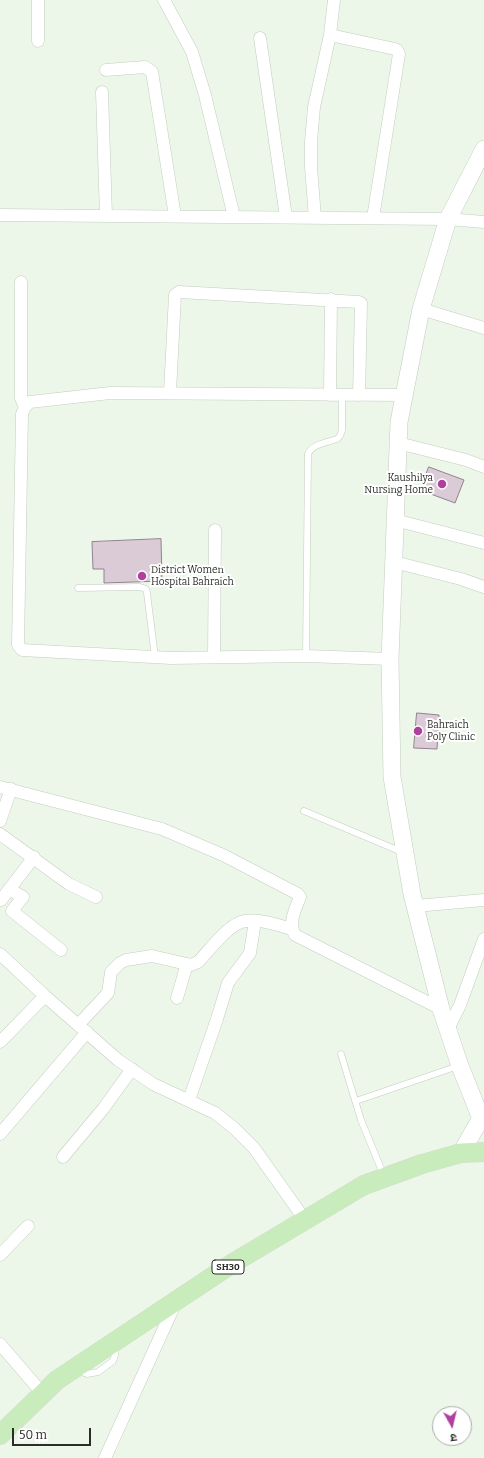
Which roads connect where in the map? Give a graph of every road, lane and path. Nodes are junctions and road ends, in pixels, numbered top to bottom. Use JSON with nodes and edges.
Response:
{"nodes":[{"id":1,"x":38,"y":0,"type":"edge"},
{"id":2,"x":164,"y":0,"type":"edge"},
{"id":3,"x":334,"y":0,"type":"edge"},
{"id":4,"x":330,"y":35,"type":"junction"},
{"id":5,"x":260,"y":38,"type":"dead end"},
{"id":6,"x":38,"y":41,"type":"dead end"},
{"id":7,"x":106,"y":70,"type":"dead end"},
{"id":8,"x":102,"y":92,"type":"dead end"},
{"id":9,"x":484,"y":149,"type":"edge"},
{"id":10,"x":0,"y":215,"type":"edge"},
{"id":11,"x":106,"y":216,"type":"junction"},
{"id":12,"x":175,"y":216,"type":"junction"},
{"id":13,"x":234,"y":217,"type":"junction"},
{"id":14,"x":286,"y":217,"type":"junction"},
{"id":15,"x":316,"y":218,"type":"junction"},
{"id":16,"x":373,"y":218,"type":"junction"},
{"id":17,"x":448,"y":219,"type":"junction"},
{"id":18,"x":484,"y":222,"type":"edge"},
{"id":19,"x":21,"y":282,"type":"dead end"},
{"id":20,"x":331,"y":299,"type":"junction"},
{"id":21,"x":422,"y":309,"type":"junction"},
{"id":22,"x":484,"y":328,"type":"edge"},
{"id":23,"x":170,"y":393,"type":"junction"},
{"id":24,"x":336,"y":395,"type":"junction"},
{"id":25,"x":359,"y":395,"type":"junction"},
{"id":26,"x":404,"y":395,"type":"junction"},
{"id":27,"x":25,"y":407,"type":"junction"},
{"id":28,"x":398,"y":443,"type":"junction"},
{"id":29,"x":484,"y":467,"type":"edge"},
{"id":30,"x":395,"y":520,"type":"junction"},
{"id":31,"x":215,"y":530,"type":"dead end"},
{"id":32,"x":484,"y":543,"type":"edge"},
{"id":33,"x":394,"y":562,"type":"junction"},
{"id":34,"x":484,"y":587,"type":"edge"},
{"id":35,"x":78,"y":588,"type":"dead end"},
{"id":36,"x":306,"y":656,"type":"junction"},
{"id":37,"x":155,"y":657,"type":"junction"},
{"id":38,"x":214,"y":657,"type":"junction"},
{"id":39,"x":390,"y":659,"type":"junction"},
{"id":40,"x":6,"y":788,"type":"edge"},
{"id":41,"x":304,"y":811,"type":"dead end"},
{"id":42,"x":0,"y":822,"type":"edge"},
{"id":43,"x":0,"y":834,"type":"edge"},
{"id":44,"x":405,"y":853,"type":"junction"},
{"id":45,"x":34,"y":857,"type":"junction"},
{"id":46,"x":9,"y":890,"type":"junction"},
{"id":47,"x":96,"y":898,"type":"dead end"},
{"id":48,"x":1,"y":900,"type":"dead end"},
{"id":49,"x":484,"y":900,"type":"edge"},
{"id":50,"x":416,"y":906,"type":"junction"},
{"id":51,"x":255,"y":921,"type":"junction"},
{"id":52,"x":292,"y":929,"type":"junction"},
{"id":53,"x":483,"y":941,"type":"edge"},
{"id":54,"x":61,"y":950,"type":"dead end"},
{"id":55,"x":2,"y":961,"type":"edge"},
{"id":56,"x":187,"y":964,"type":"junction"},
{"id":57,"x":45,"y":996,"type":"junction"},
{"id":58,"x":177,"y":998,"type":"dead end"},
{"id":59,"x":441,"y":1009,"type":"junction"},
{"id":60,"x":82,"y":1029,"type":"junction"},
{"id":61,"x":448,"y":1030,"type":"junction"},
{"id":62,"x":0,"y":1042,"type":"edge"},
{"id":63,"x":341,"y":1054,"type":"dead end"},
{"id":64,"x":460,"y":1066,"type":"junction"},
{"id":65,"x":132,"y":1069,"type":"junction"},
{"id":66,"x":189,"y":1100,"type":"junction"},
{"id":67,"x":356,"y":1101,"type":"junction"},
{"id":68,"x":483,"y":1120,"type":"edge"},
{"id":69,"x":0,"y":1134,"type":"edge"},
{"id":70,"x":484,"y":1152,"type":"edge"},
{"id":71,"x":461,"y":1153,"type":"junction"},
{"id":72,"x":63,"y":1157,"type":"dead end"},
{"id":73,"x":385,"y":1177,"type":"junction"},
{"id":74,"x":305,"y":1220,"type":"junction"},
{"id":75,"x":28,"y":1226,"type":"dead end"},
{"id":76,"x":0,"y":1255,"type":"edge"},
{"id":77,"x":177,"y":1300,"type":"junction"},
{"id":78,"x":0,"y":1344,"type":"edge"},
{"id":79,"x":43,"y":1394,"type":"junction"},
{"id":80,"x":0,"y":1434,"type":"edge"},
{"id":81,"x":106,"y":1458,"type":"edge"}],
"edges":[{"from":1,"to":6,"type":"street"},
{"from":2,"to":13,"type":"street"},
{"from":3,"to":4,"type":"street"},
{"from":4,"to":15,"type":"street"},
{"from":4,"to":16,"type":"street"},
{"from":5,"to":14,"type":"street"},
{"from":7,"to":12,"type":"street"},
{"from":8,"to":11,"type":"street"},
{"from":9,"to":17,"type":"main road"},
{"from":10,"to":11,"type":"street"},
{"from":11,"to":12,"type":"street"},
{"from":12,"to":13,"type":"street"},
{"from":13,"to":14,"type":"street"},
{"from":14,"to":15,"type":"street"},
{"from":15,"to":16,"type":"street"},
{"from":16,"to":17,"type":"street"},
{"from":17,"to":18,"type":"street"},
{"from":17,"to":21,"type":"main road"},
{"from":19,"to":27,"type":"street"},
{"from":20,"to":23,"type":"street"},
{"from":20,"to":24,"type":"street"},
{"from":20,"to":25,"type":"street"},
{"from":21,"to":22,"type":"street"},
{"from":21,"to":26,"type":"main road"},
{"from":23,"to":24,"type":"street"},
{"from":23,"to":27,"type":"street"},
{"from":24,"to":25,"type":"street"},
{"from":24,"to":36,"type":"lane"},
{"from":25,"to":26,"type":"street"},
{"from":26,"to":28,"type":"main road"},
{"from":27,"to":37,"type":"street"},
{"from":28,"to":29,"type":"street"},
{"from":28,"to":30,"type":"main road"},
{"from":30,"to":32,"type":"street"},
{"from":30,"to":33,"type":"main road"},
{"from":31,"to":38,"type":"street"},
{"from":33,"to":34,"type":"street"},
{"from":33,"to":39,"type":"main road"},
{"from":35,"to":37,"type":"lane"},
{"from":36,"to":38,"type":"street"},
{"from":36,"to":39,"type":"street"},
{"from":37,"to":38,"type":"street"},
{"from":39,"to":44,"type":"main road"},
{"from":40,"to":42,"type":"street"},
{"from":40,"to":52,"type":"street"},
{"from":41,"to":44,"type":"lane"},
{"from":43,"to":45,"type":"street"},
{"from":44,"to":50,"type":"main road"},
{"from":45,"to":46,"type":"street"},
{"from":45,"to":47,"type":"street"},
{"from":46,"to":48,"type":"street"},
{"from":46,"to":54,"type":"street"},
{"from":49,"to":50,"type":"street"},
{"from":50,"to":59,"type":"main road"},
{"from":51,"to":52,"type":"street"},
{"from":51,"to":56,"type":"street"},
{"from":51,"to":66,"type":"street"},
{"from":52,"to":59,"type":"street"},
{"from":53,"to":61,"type":"street"},
{"from":55,"to":57,"type":"street"},
{"from":56,"to":58,"type":"street"},
{"from":56,"to":60,"type":"street"},
{"from":57,"to":60,"type":"street"},
{"from":57,"to":62,"type":"street"},
{"from":59,"to":61,"type":"main road"},
{"from":60,"to":65,"type":"street"},
{"from":60,"to":69,"type":"street"},
{"from":61,"to":64,"type":"main road"},
{"from":63,"to":67,"type":"lane"},
{"from":64,"to":67,"type":"lane"},
{"from":64,"to":68,"type":"main road"},
{"from":65,"to":66,"type":"street"},
{"from":65,"to":72,"type":"street"},
{"from":66,"to":74,"type":"street"},
{"from":67,"to":73,"type":"lane"},
{"from":68,"to":71,"type":"main road"},
{"from":70,"to":71,"type":"main road","number":"SH30"},
{"from":71,"to":73,"type":"main road","number":"SH30"},
{"from":73,"to":74,"type":"main road","number":"SH30"},
{"from":74,"to":77,"type":"main road","number":"SH30"},
{"from":75,"to":76,"type":"street"},
{"from":77,"to":79,"type":"main road","number":"SH30"},
{"from":77,"to":81,"type":"street"},
{"from":78,"to":79,"type":"street"},
{"from":79,"to":80,"type":"main road","number":"SH30"}]}
